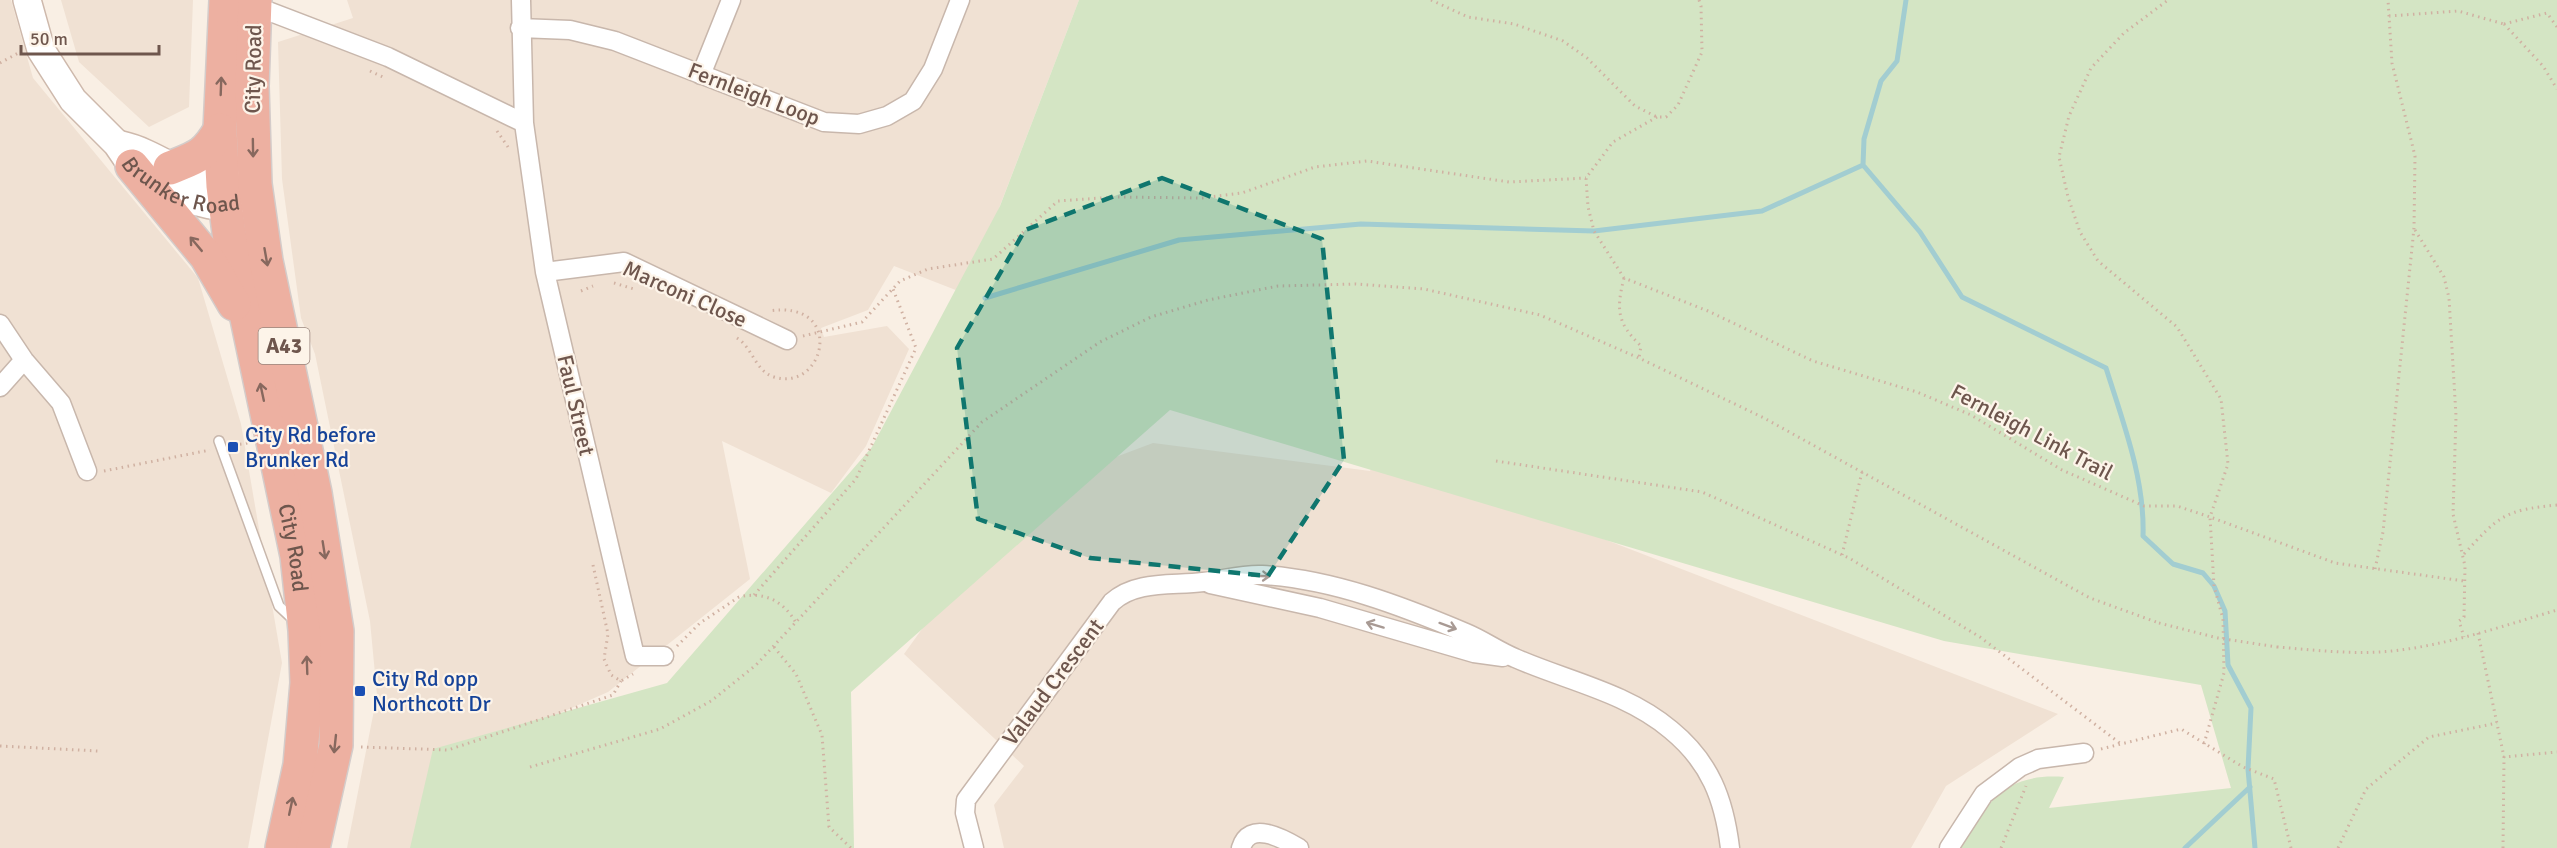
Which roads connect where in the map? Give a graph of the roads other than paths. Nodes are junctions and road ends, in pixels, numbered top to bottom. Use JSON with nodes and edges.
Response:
{"nodes":[{"id":1,"x":27,"y":0,"type":"edge"},
{"id":2,"x":521,"y":0,"type":"edge"},
{"id":3,"x":731,"y":0,"type":"edge"},
{"id":4,"x":960,"y":0,"type":"edge"},
{"id":5,"x":245,"y":2,"type":"edge"},
{"id":6,"x":520,"y":28,"type":"junction"},
{"id":7,"x":701,"y":75,"type":"junction"},
{"id":8,"x":524,"y":123,"type":"junction"},
{"id":9,"x":220,"y":130,"type":"junction"},
{"id":10,"x":124,"y":155,"type":"junction"},
{"id":11,"x":170,"y":168,"type":"junction"},
{"id":12,"x":240,"y":193,"type":"junction"},
{"id":13,"x":545,"y":272,"type":"junction"},
{"id":14,"x":0,"y":324,"type":"edge"},
{"id":15,"x":787,"y":340,"type":"road end"},
{"id":16,"x":253,"y":350,"type":"junction"},
{"id":17,"x":24,"y":360,"type":"junction"},
{"id":18,"x":0,"y":387,"type":"edge"},
{"id":19,"x":220,"y":444,"type":"road end"},
{"id":20,"x":87,"y":471,"type":"road end"},
{"id":21,"x":1203,"y":582,"type":"junction"},
{"id":22,"x":305,"y":630,"type":"junction"},
{"id":23,"x":664,"y":656,"type":"road end"},
{"id":24,"x":1513,"y":658,"type":"junction"},
{"id":25,"x":2084,"y":753,"type":"road end"},
{"id":26,"x":282,"y":848,"type":"edge"},
{"id":27,"x":313,"y":848,"type":"edge"},
{"id":28,"x":974,"y":848,"type":"edge"},
{"id":29,"x":1241,"y":848,"type":"edge"},
{"id":30,"x":1299,"y":848,"type":"edge"},
{"id":31,"x":1730,"y":848,"type":"edge"},
{"id":32,"x":1949,"y":848,"type":"edge"}],
"edges":[{"from":1,"to":10,"type":"main road","name":"Brunker Road"},
{"from":2,"to":6,"type":"street","name":"Faul Street"},
{"from":3,"to":7,"type":"street"},
{"from":4,"to":7,"type":"street","name":"Fernleigh Loop"},
{"from":5,"to":8,"type":"street"},
{"from":9,"to":5,"type":"highway","name":"City Road","number":"A43","one_way":true},
{"from":5,"to":12,"type":"highway","name":"City Road","number":"A43","one_way":true},
{"from":6,"to":7,"type":"street","name":"Fernleigh Loop"},
{"from":6,"to":8,"type":"street","name":"Faul Street"},
{"from":8,"to":13,"type":"street","name":"Faul Street"},
{"from":9,"to":11,"type":"highway"},
{"from":9,"to":12,"type":"highway","name":"City Road","number":"A43"},
{"from":10,"to":11,"type":"main road","name":"Brunker Road"},
{"from":10,"to":12,"type":"main road","name":"Brunker Road"},
{"from":16,"to":10,"type":"highway","one_way":true},
{"from":11,"to":12,"type":"main road","name":"Brunker Road"},
{"from":12,"to":16,"type":"highway","name":"City Road","number":"A43"},
{"from":12,"to":27,"type":"highway","name":"City Road","number":"A43","one_way":true},
{"from":13,"to":15,"type":"street","name":"Marconi Close"},
{"from":13,"to":23,"type":"street","name":"Faul Street"},
{"from":14,"to":17,"type":"street"},
{"from":22,"to":16,"type":"highway","name":"City Road","number":"A43","one_way":true},
{"from":17,"to":18,"type":"street"},
{"from":17,"to":20,"type":"street"},
{"from":19,"to":22,"type":"lane"},
{"from":24,"to":21,"type":"street","name":"Valaud Crescent","one_way":true},
{"from":21,"to":24,"type":"street","name":"Valaud Crescent","one_way":true},
{"from":21,"to":28,"type":"street","name":"Valaud Crescent"},
{"from":26,"to":22,"type":"highway","name":"City Road","number":"A43","one_way":true},
{"from":24,"to":31,"type":"street","name":"Valaud Crescent"},
{"from":25,"to":32,"type":"street"},
{"from":29,"to":30,"type":"street"}]}
